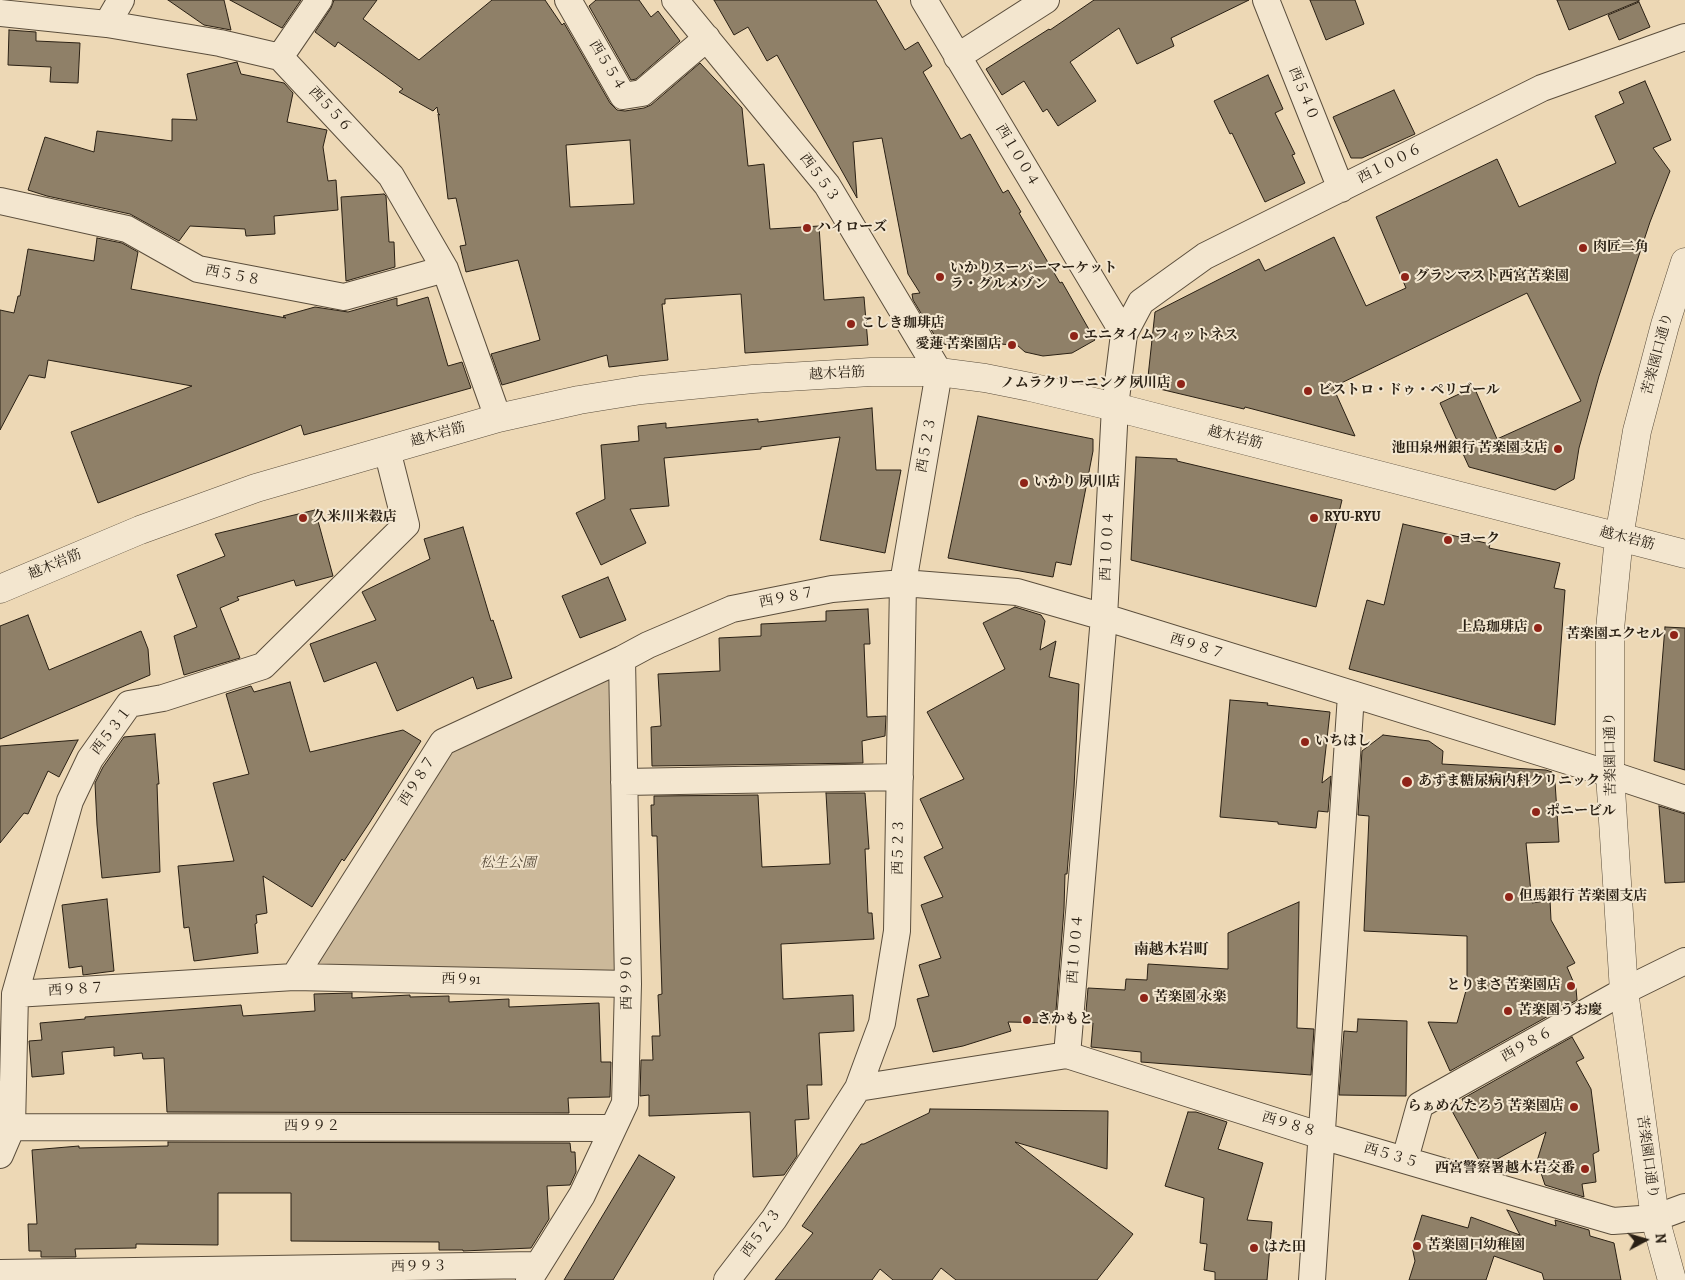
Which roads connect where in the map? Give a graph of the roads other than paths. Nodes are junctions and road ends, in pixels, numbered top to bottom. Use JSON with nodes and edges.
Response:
{"nodes":[{"id":1,"x":121,"y":0,"type":"edge"},
{"id":2,"x":319,"y":0,"type":"edge"},
{"id":3,"x":568,"y":0,"type":"edge"},
{"id":4,"x":676,"y":0,"type":"edge"},
{"id":5,"x":924,"y":0,"type":"edge"},
{"id":6,"x":1046,"y":0,"type":"edge"},
{"id":7,"x":1266,"y":0,"type":"edge"},
{"id":8,"x":0,"y":13,"type":"edge"},
{"id":9,"x":107,"y":24,"type":"junction"},
{"id":10,"x":1685,"y":37,"type":"edge"},
{"id":11,"x":707,"y":38,"type":"junction"},
{"id":12,"x":280,"y":57,"type":"junction"},
{"id":13,"x":958,"y":57,"type":"junction"},
{"id":14,"x":1341,"y":189,"type":"junction"},
{"id":15,"x":0,"y":201,"type":"edge"},
{"id":16,"x":1685,"y":262,"type":"edge"},
{"id":17,"x":445,"y":269,"type":"junction"},
{"id":18,"x":1124,"y":334,"type":"junction"},
{"id":19,"x":939,"y":372,"type":"junction"},
{"id":20,"x":1114,"y":407,"type":"junction"},
{"id":21,"x":498,"y":418,"type":"junction"},
{"id":22,"x":387,"y":450,"type":"junction"},
{"id":23,"x":1618,"y":537,"type":"junction"},
{"id":24,"x":1685,"y":554,"type":"edge"},
{"id":25,"x":903,"y":583,"type":"junction"},
{"id":26,"x":0,"y":588,"type":"edge"},
{"id":27,"x":1104,"y":617,"type":"junction"},
{"id":28,"x":622,"y":659,"type":"junction"},
{"id":29,"x":1350,"y":695,"type":"junction"},
{"id":30,"x":1610,"y":774,"type":"junction"},
{"id":31,"x":900,"y":777,"type":"junction"},
{"id":32,"x":624,"y":782,"type":"junction"},
{"id":33,"x":1685,"y":799,"type":"edge"},
{"id":34,"x":1685,"y":961,"type":"edge"},
{"id":35,"x":294,"y":977,"type":"junction"},
{"id":36,"x":628,"y":984,"type":"junction"},
{"id":37,"x":1624,"y":991,"type":"junction"},
{"id":38,"x":15,"y":994,"type":"junction"},
{"id":39,"x":7,"y":1046,"type":"edge"},
{"id":40,"x":1068,"y":1056,"type":"junction"},
{"id":41,"x":858,"y":1088,"type":"junction"},
{"id":42,"x":12,"y":1127,"type":"junction"},
{"id":43,"x":613,"y":1128,"type":"junction"},
{"id":44,"x":1322,"y":1136,"type":"junction"},
{"id":45,"x":0,"y":1155,"type":"edge"},
{"id":46,"x":1405,"y":1159,"type":"junction"},
{"id":47,"x":1685,"y":1208,"type":"edge"},
{"id":48,"x":1655,"y":1218,"type":"junction"},
{"id":49,"x":0,"y":1273,"type":"edge"},
{"id":50,"x":533,"y":1273,"type":"edge"},
{"id":51,"x":727,"y":1280,"type":"edge"},
{"id":52,"x":1312,"y":1280,"type":"edge"},
{"id":53,"x":1672,"y":1280,"type":"edge"}],
"edges":[{"from":1,"to":9,"type":"street"},
{"from":2,"to":12,"type":"street"},
{"from":3,"to":11,"type":"street","name":"西５５４"},
{"from":4,"to":11,"type":"street","name":"西５５３"},
{"from":5,"to":13,"type":"street","name":"西１００４"},
{"from":6,"to":13,"type":"street"},
{"from":7,"to":14,"type":"street","name":"西５４０"},
{"from":8,"to":9,"type":"street"},
{"from":9,"to":12,"type":"street"},
{"from":10,"to":14,"type":"street","name":"西１００６"},
{"from":11,"to":19,"type":"street","name":"西５５３"},
{"from":12,"to":17,"type":"street","name":"西５５６"},
{"from":13,"to":18,"type":"street","name":"西１００４"},
{"from":14,"to":18,"type":"street","name":"西１００６"},
{"from":15,"to":17,"type":"street","name":"西５５８"},
{"from":16,"to":23,"type":"street","name":"苦楽園口通り"},
{"from":17,"to":21,"type":"street","name":"西５５６"},
{"from":18,"to":20,"type":"street","name":"西１００４"},
{"from":19,"to":20,"type":"street","name":"越木岩筋"},
{"from":19,"to":21,"type":"street","name":"越木岩筋"},
{"from":19,"to":25,"type":"street","name":"西５２３"},
{"from":20,"to":23,"type":"street","name":"越木岩筋"},
{"from":20,"to":27,"type":"street","name":"西１００４"},
{"from":21,"to":22,"type":"street","name":"越木岩筋"},
{"from":22,"to":26,"type":"street","name":"越木岩筋"},
{"from":22,"to":38,"type":"street","name":"西５３１"},
{"from":23,"to":24,"type":"street","name":"越木岩筋"},
{"from":23,"to":30,"type":"street","name":"苦楽園口通り"},
{"from":25,"to":27,"type":"street","name":"西９８７"},
{"from":25,"to":28,"type":"street","name":"西９８７"},
{"from":25,"to":31,"type":"street","name":"西５２３"},
{"from":27,"to":29,"type":"street","name":"西９８７"},
{"from":27,"to":40,"type":"street","name":"西１００４"},
{"from":28,"to":32,"type":"street","name":"西９９０"},
{"from":28,"to":35,"type":"street","name":"西９８７"},
{"from":29,"to":30,"type":"street","name":"西９８７"},
{"from":29,"to":44,"type":"street","name":"西９８８"},
{"from":30,"to":33,"type":"street","name":"西９８７"},
{"from":30,"to":37,"type":"street","name":"苦楽園口通り"},
{"from":31,"to":32,"type":"street"},
{"from":31,"to":41,"type":"street","name":"西５２３"},
{"from":32,"to":36,"type":"street","name":"西９９０"},
{"from":34,"to":37,"type":"street","name":"西９８６"},
{"from":35,"to":36,"type":"street","name":"西９91"},
{"from":35,"to":38,"type":"street","name":"西９８７"},
{"from":36,"to":43,"type":"street","name":"西９９０"},
{"from":37,"to":46,"type":"street","name":"西９８６"},
{"from":37,"to":48,"type":"street","name":"苦楽園口通り"},
{"from":38,"to":39,"type":"street","name":"西５３１"},
{"from":39,"to":42,"type":"street","name":"西５３１"},
{"from":40,"to":41,"type":"street","name":"西９８８"},
{"from":40,"to":44,"type":"street","name":"西９８８"},
{"from":41,"to":51,"type":"street","name":"西５２３"},
{"from":42,"to":43,"type":"street","name":"西９９２"},
{"from":42,"to":45,"type":"street","name":"西５３１"},
{"from":43,"to":50,"type":"street","name":"西９９０"},
{"from":44,"to":46,"type":"street","name":"西５３５"},
{"from":44,"to":52,"type":"street"},
{"from":46,"to":48,"type":"street","name":"西５３５"},
{"from":47,"to":48,"type":"street","name":"西５３５"},
{"from":48,"to":53,"type":"street","name":"苦楽園口通り"},
{"from":49,"to":50,"type":"street","name":"西９９３"}]}
